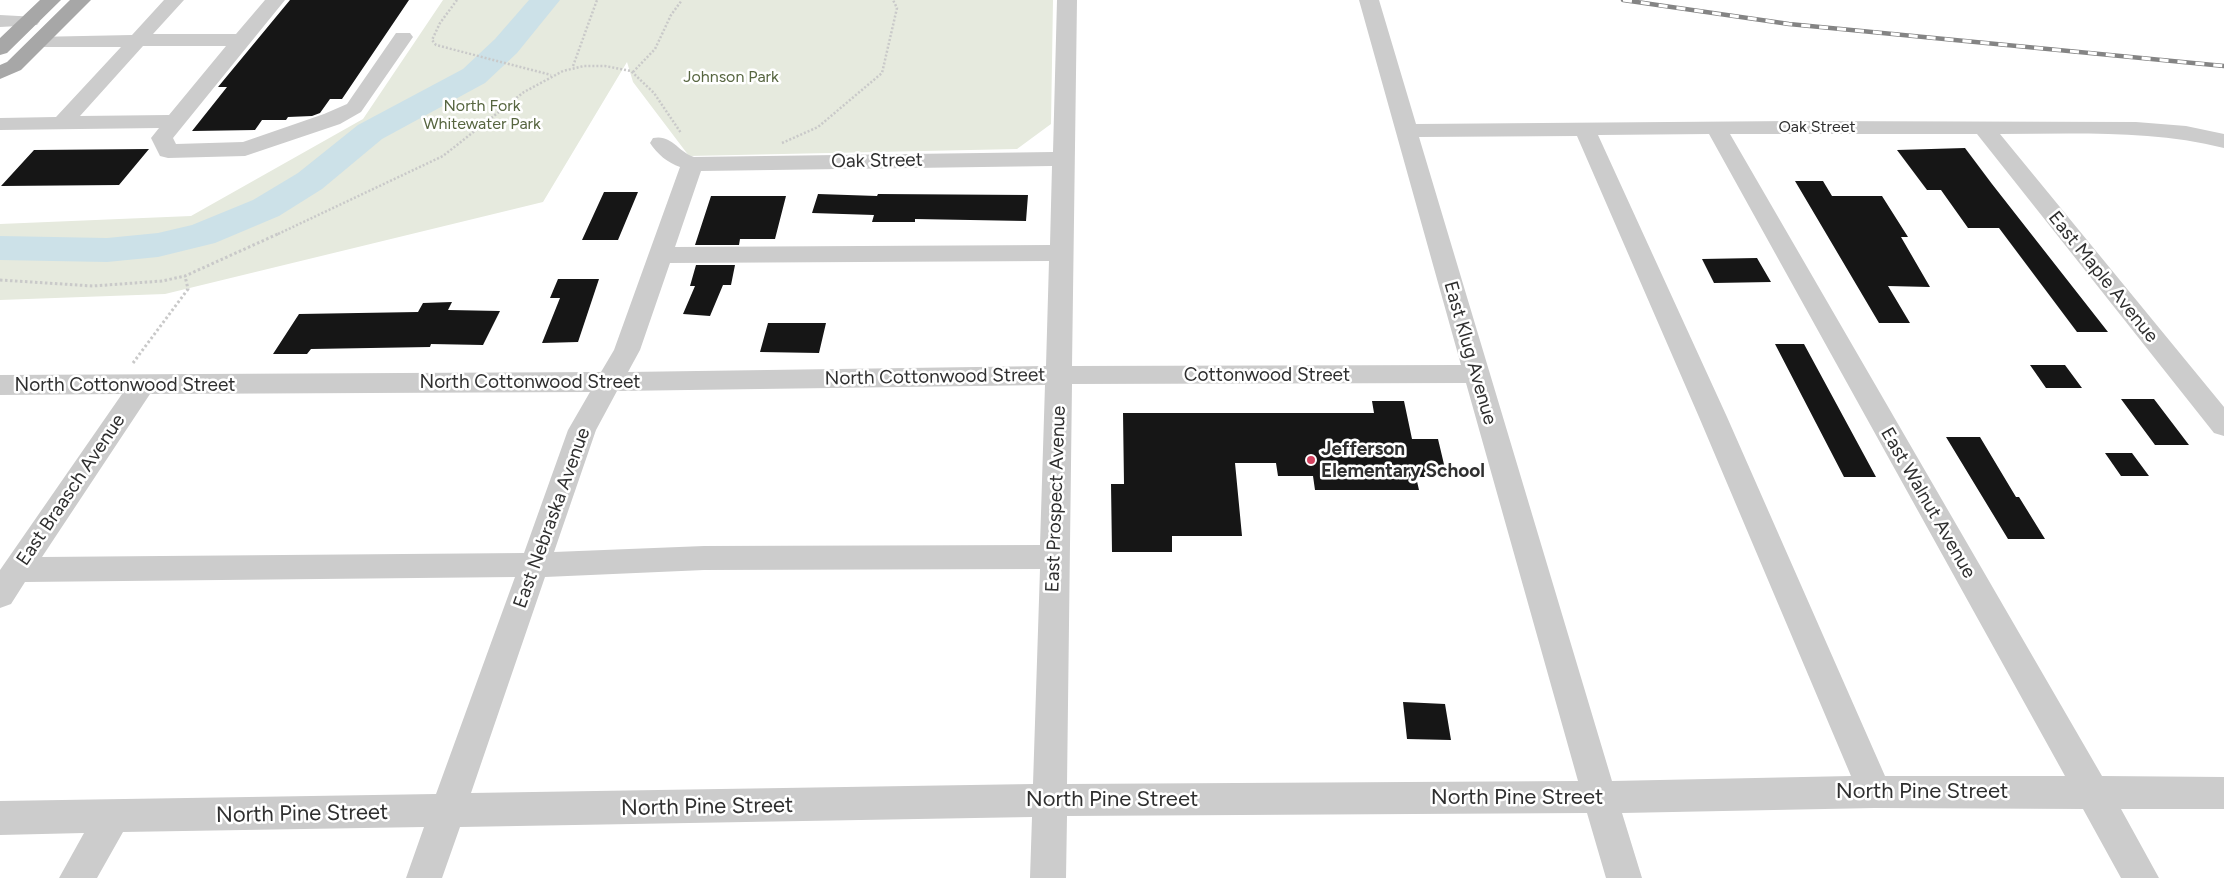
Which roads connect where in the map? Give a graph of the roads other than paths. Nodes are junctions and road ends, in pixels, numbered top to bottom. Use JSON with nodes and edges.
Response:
{"nodes":[{"id":1,"x":51,"y":0,"type":"edge"},
{"id":2,"x":81,"y":0,"type":"edge"},
{"id":3,"x":174,"y":0,"type":"edge"},
{"id":4,"x":276,"y":0,"type":"edge"},
{"id":5,"x":1067,"y":0,"type":"edge"},
{"id":6,"x":1369,"y":0,"type":"edge"},
{"id":7,"x":30,"y":20,"type":"junction"},
{"id":8,"x":0,"y":21,"type":"edge"},
{"id":9,"x":403,"y":37,"type":"dead end"},
{"id":10,"x":242,"y":40,"type":"junction"},
{"id":11,"x":41,"y":41,"type":"junction"},
{"id":12,"x":137,"y":41,"type":"junction"},
{"id":13,"x":0,"y":49,"type":"edge"},
{"id":14,"x":0,"y":73,"type":"edge"},
{"id":15,"x":175,"y":122,"type":"junction"},
{"id":16,"x":62,"y":123,"type":"junction"},
{"id":17,"x":9,"y":124,"type":"edge"},
{"id":18,"x":1983,"y":127,"type":"junction"},
{"id":19,"x":1716,"y":128,"type":"junction"},
{"id":20,"x":1584,"y":130,"type":"junction"},
{"id":21,"x":1408,"y":131,"type":"junction"},
{"id":22,"x":2224,"y":141,"type":"edge"},
{"id":23,"x":0,"y":142,"type":"edge"},
{"id":24,"x":661,"y":143,"type":"dead end"},
{"id":25,"x":1062,"y":159,"type":"junction"},
{"id":26,"x":692,"y":164,"type":"junction"},
{"id":27,"x":1060,"y":253,"type":"junction"},
{"id":28,"x":660,"y":255,"type":"junction"},
{"id":29,"x":1475,"y":374,"type":"junction"},
{"id":30,"x":1059,"y":375,"type":"junction"},
{"id":31,"x":609,"y":382,"type":"junction"},
{"id":32,"x":0,"y":385,"type":"edge"},
{"id":33,"x":130,"y":385,"type":"junction"},
{"id":34,"x":2224,"y":426,"type":"edge"},
{"id":35,"x":1053,"y":557,"type":"junction"},
{"id":36,"x":535,"y":565,"type":"junction"},
{"id":37,"x":18,"y":570,"type":"junction"},
{"id":38,"x":0,"y":595,"type":"edge"},
{"id":39,"x":2092,"y":791,"type":"junction"},
{"id":40,"x":1875,"y":792,"type":"junction"},
{"id":41,"x":2224,"y":793,"type":"edge"},
{"id":42,"x":1600,"y":797,"type":"junction"},
{"id":43,"x":1049,"y":800,"type":"junction"},
{"id":44,"x":448,"y":812,"type":"junction"},
{"id":45,"x":113,"y":817,"type":"junction"},
{"id":46,"x":0,"y":818,"type":"edge"},
{"id":47,"x":77,"y":878,"type":"edge"},
{"id":48,"x":424,"y":878,"type":"edge"},
{"id":49,"x":1048,"y":878,"type":"edge"},
{"id":50,"x":1624,"y":878,"type":"edge"},
{"id":51,"x":2141,"y":878,"type":"edge"}],
"edges":[{"from":1,"to":7,"type":"main road"},
{"from":2,"to":11,"type":"main road"},
{"from":3,"to":12,"type":"street"},
{"from":4,"to":10,"type":"street"},
{"from":5,"to":25,"type":"street","name":"East Prospect Avenue"},
{"from":6,"to":21,"type":"street","name":"East Klug Avenue"},
{"from":7,"to":8,"type":"street"},
{"from":7,"to":13,"type":"main road"},
{"from":9,"to":15,"type":"street"},
{"from":10,"to":12,"type":"street"},
{"from":10,"to":15,"type":"street"},
{"from":11,"to":12,"type":"street"},
{"from":11,"to":14,"type":"main road"},
{"from":12,"to":16,"type":"street"},
{"from":15,"to":16,"type":"street"},
{"from":16,"to":17,"type":"street"},
{"from":17,"to":23,"type":"street"},
{"from":18,"to":19,"type":"street","name":"Oak Street"},
{"from":18,"to":22,"type":"street","name":"Oak Street"},
{"from":18,"to":34,"type":"street","name":"East Maple Avenue"},
{"from":19,"to":20,"type":"street","name":"Oak Street"},
{"from":19,"to":39,"type":"street","name":"East Walnut Avenue"},
{"from":20,"to":21,"type":"street","name":"Oak Street"},
{"from":20,"to":40,"type":"street"},
{"from":21,"to":29,"type":"street","name":"East Klug Avenue"},
{"from":24,"to":26,"type":"street"},
{"from":25,"to":26,"type":"street","name":"Oak Street"},
{"from":25,"to":27,"type":"street","name":"East Prospect Avenue"},
{"from":26,"to":28,"type":"street","name":"East Nebraska Avenue"},
{"from":27,"to":28,"type":"street"},
{"from":27,"to":30,"type":"street","name":"East Prospect Avenue"},
{"from":28,"to":31,"type":"street","name":"East Nebraska Avenue"},
{"from":29,"to":30,"type":"street","name":"Cottonwood Street"},
{"from":29,"to":42,"type":"street","name":"East Klug Avenue"},
{"from":30,"to":31,"type":"street","name":"North Cottonwood Street"},
{"from":30,"to":35,"type":"street","name":"East Prospect Avenue"},
{"from":31,"to":33,"type":"street","name":"North Cottonwood Street"},
{"from":31,"to":36,"type":"street","name":"East Nebraska Avenue"},
{"from":32,"to":33,"type":"street","name":"North Cottonwood Street"},
{"from":33,"to":37,"type":"street","name":"East Braasch Avenue"},
{"from":35,"to":36,"type":"street"},
{"from":35,"to":43,"type":"street","name":"East Prospect Avenue"},
{"from":36,"to":37,"type":"street"},
{"from":36,"to":44,"type":"street","name":"East Nebraska Avenue"},
{"from":37,"to":38,"type":"street","name":"East Braasch Avenue"},
{"from":39,"to":40,"type":"street","name":"North Pine Street"},
{"from":39,"to":41,"type":"street","name":"North Pine Street"},
{"from":39,"to":51,"type":"street","name":"East Walnut Avenue"},
{"from":40,"to":42,"type":"street","name":"North Pine Street"},
{"from":42,"to":43,"type":"street","name":"North Pine Street"},
{"from":42,"to":50,"type":"street","name":"East Klug Avenue"},
{"from":43,"to":44,"type":"street","name":"North Pine Street"},
{"from":43,"to":49,"type":"street","name":"East Prospect Avenue"},
{"from":44,"to":45,"type":"street","name":"North Pine Street"},
{"from":44,"to":48,"type":"street","name":"East Nebraska Avenue"},
{"from":45,"to":46,"type":"street","name":"North Pine Street"},
{"from":45,"to":47,"type":"street"}]}
